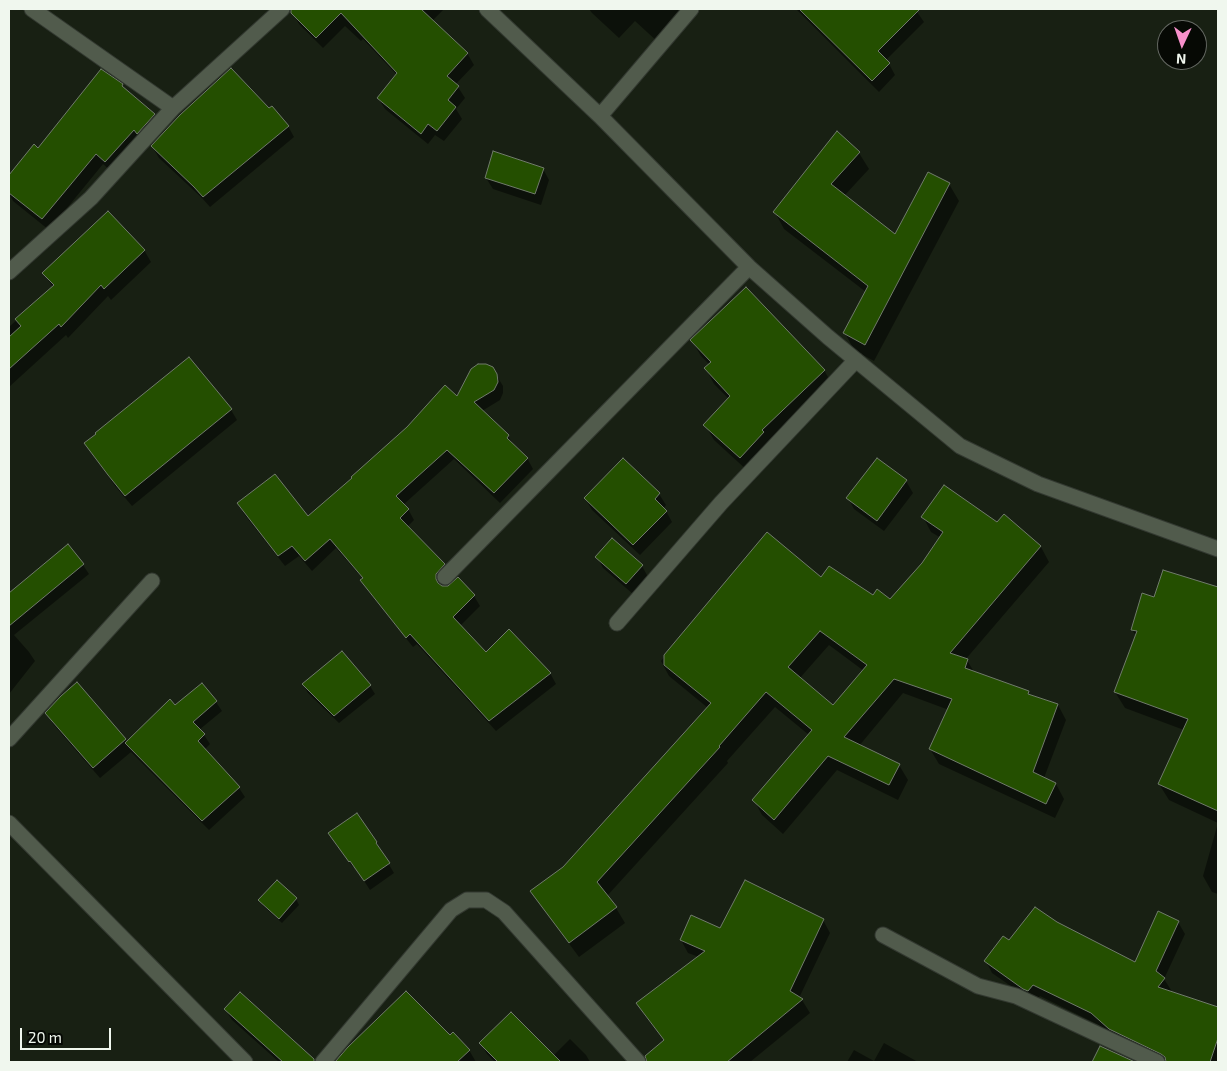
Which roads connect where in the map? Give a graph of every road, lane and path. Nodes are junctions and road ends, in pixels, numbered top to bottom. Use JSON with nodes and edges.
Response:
{"nodes":[{"id":1,"x":32,"y":9,"type":"edge"},
{"id":2,"x":282,"y":9,"type":"edge"},
{"id":3,"x":486,"y":9,"type":"edge"},
{"id":4,"x":691,"y":9,"type":"edge"},
{"id":5,"x":173,"y":108,"type":"junction"},
{"id":6,"x":600,"y":116,"type":"junction"},
{"id":7,"x":749,"y":267,"type":"junction"},
{"id":8,"x":9,"y":272,"type":"edge"},
{"id":9,"x":856,"y":360,"type":"junction"},
{"id":10,"x":1218,"y":549,"type":"edge"},
{"id":11,"x":445,"y":577,"type":"dead end"},
{"id":12,"x":152,"y":581,"type":"dead end"},
{"id":13,"x":617,"y":624,"type":"dead end"},
{"id":14,"x":9,"y":739,"type":"edge"},
{"id":15,"x":9,"y":823,"type":"edge"},
{"id":16,"x":883,"y":935,"type":"dead end"},
{"id":17,"x":245,"y":1062,"type":"edge"},
{"id":18,"x":323,"y":1062,"type":"edge"},
{"id":19,"x":638,"y":1062,"type":"edge"},
{"id":20,"x":1157,"y":1062,"type":"edge"}],
"edges":[{"from":1,"to":5,"type":"street"},
{"from":2,"to":5,"type":"street"},
{"from":3,"to":6,"type":"street"},
{"from":4,"to":6,"type":"street"},
{"from":5,"to":8,"type":"street"},
{"from":6,"to":7,"type":"street"},
{"from":7,"to":9,"type":"street"},
{"from":7,"to":11,"type":"street"},
{"from":9,"to":10,"type":"street"},
{"from":9,"to":13,"type":"street"},
{"from":12,"to":14,"type":"street"},
{"from":15,"to":17,"type":"street"},
{"from":16,"to":20,"type":"street"},
{"from":18,"to":19,"type":"street"}]}
